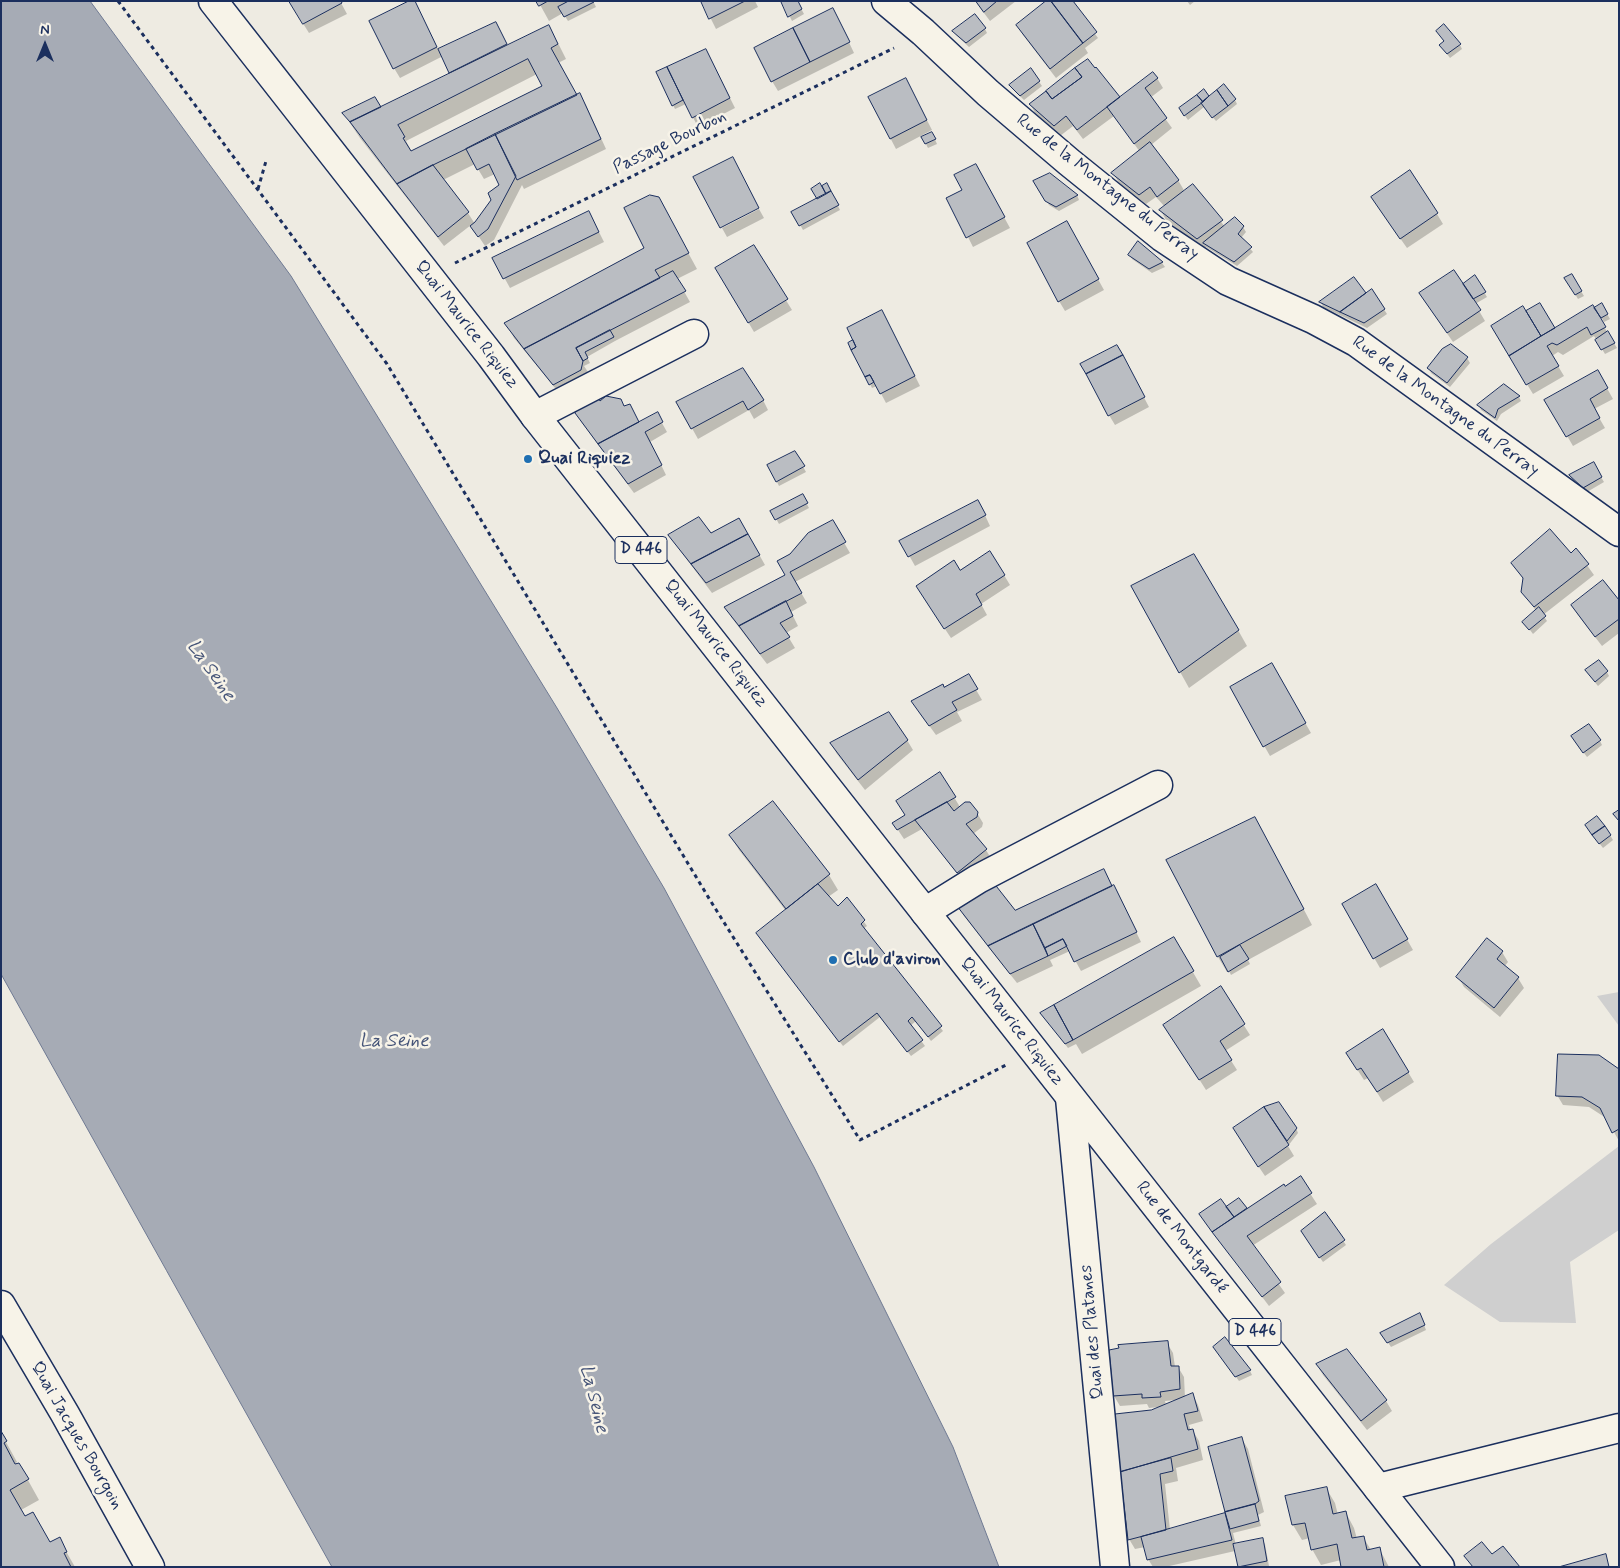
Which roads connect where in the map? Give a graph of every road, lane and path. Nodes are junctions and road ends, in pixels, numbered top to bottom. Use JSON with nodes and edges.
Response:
{"nodes":[{"id":1,"x":118,"y":1,"type":"edge"},
{"id":2,"x":213,"y":1,"type":"edge"},
{"id":3,"x":886,"y":1,"type":"edge"},
{"id":4,"x":923,"y":32,"type":"junction"},
{"id":5,"x":266,"y":161,"type":"dead end"},
{"id":6,"x":258,"y":190,"type":"junction"},
{"id":7,"x":428,"y":276,"type":"junction"},
{"id":8,"x":694,"y":334,"type":"dead end"},
{"id":9,"x":535,"y":416,"type":"junction"},
{"id":10,"x":1619,"y":532,"type":"edge"},
{"id":11,"x":1158,"y":785,"type":"dead end"},
{"id":12,"x":925,"y":912,"type":"junction"},
{"id":13,"x":1033,"y":1051,"type":"junction"},
{"id":14,"x":1070,"y":1098,"type":"junction"},
{"id":15,"x":1,"y":1305,"type":"edge"},
{"id":16,"x":1619,"y":1428,"type":"edge"},
{"id":17,"x":1378,"y":1488,"type":"junction"},
{"id":18,"x":150,"y":1567,"type":"edge"},
{"id":19,"x":1115,"y":1567,"type":"edge"},
{"id":20,"x":1440,"y":1567,"type":"edge"}],
"edges":[{"from":1,"to":6,"type":"path"},
{"from":2,"to":7,"type":"main road","name":"Quai Maurice Riquiez","number":"D 446"},
{"from":3,"to":4,"type":"main road","name":"Rue de la Montagne du Perray"},
{"from":4,"to":7,"type":"path","name":"Passage Bourbon"},
{"from":4,"to":10,"type":"main road","name":"Rue de la Montagne du Perray"},
{"from":5,"to":6,"type":"path"},
{"from":6,"to":13,"type":"path"},
{"from":7,"to":9,"type":"main road","name":"Quai Maurice Riquiez","number":"D 446"},
{"from":8,"to":9,"type":"main road"},
{"from":9,"to":12,"type":"main road","name":"Quai Maurice Riquiez","number":"D 446"},
{"from":11,"to":12,"type":"main road"},
{"from":12,"to":13,"type":"main road","name":"Quai Maurice Riquiez","number":"D 446"},
{"from":13,"to":14,"type":"main road","name":"Quai Maurice Riquiez","number":"D 446"},
{"from":14,"to":17,"type":"main road","name":"Rue de Montgardé","number":"D 446"},
{"from":14,"to":19,"type":"main road","name":"Quai des Platanes"},
{"from":15,"to":18,"type":"main road","name":"Quai Jacques Bourgoin"},
{"from":16,"to":17,"type":"main road"},
{"from":17,"to":20,"type":"main road","name":"Rue de Montgardé","number":"D 446"}]}
